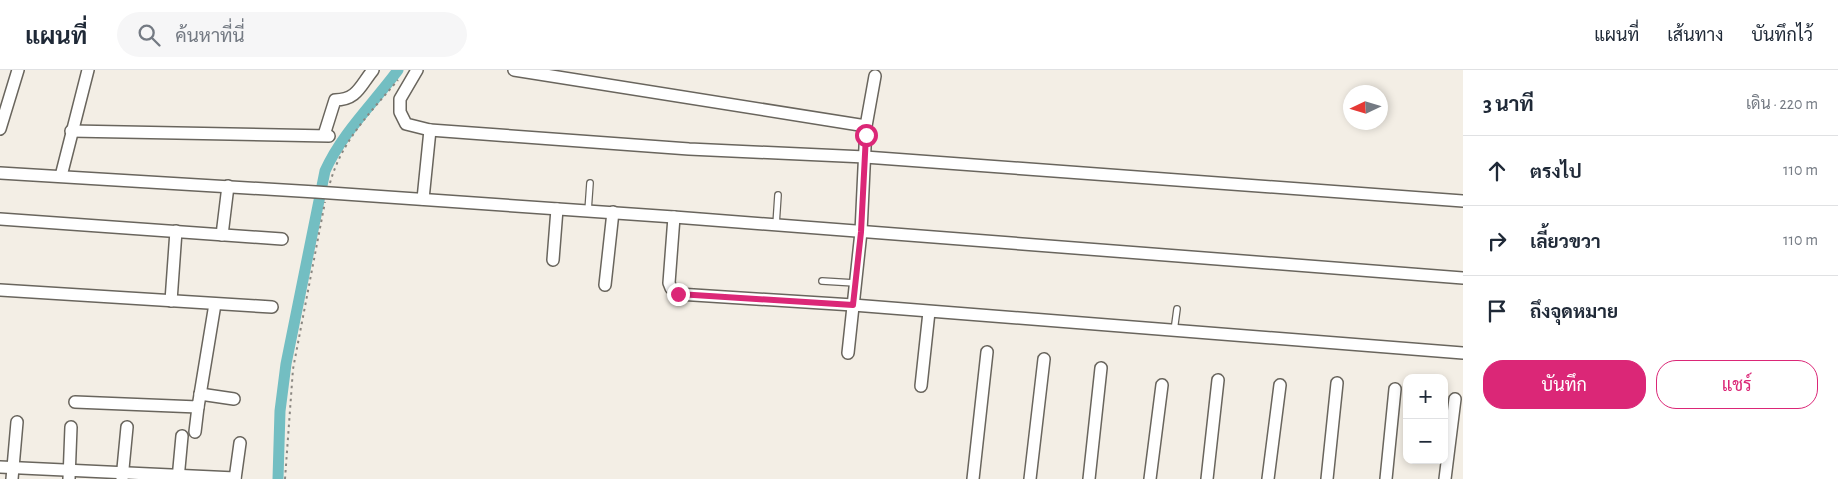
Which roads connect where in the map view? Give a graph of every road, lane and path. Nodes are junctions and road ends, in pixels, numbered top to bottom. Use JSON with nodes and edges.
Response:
{"nodes":[{"id":1,"x":18,"y":70,"type":"edge"},
{"id":2,"x":88,"y":70,"type":"edge"},
{"id":3,"x":373,"y":70,"type":"edge"},
{"id":4,"x":417,"y":70,"type":"edge"},
{"id":5,"x":514,"y":70,"type":"edge"},
{"id":6,"x":561,"y":74,"type":"edge"},
{"id":7,"x":401,"y":75,"type":"dead end"},
{"id":8,"x":875,"y":76,"type":"dead end"},
{"id":9,"x":866,"y":126,"type":"junction"},
{"id":10,"x":0,"y":129,"type":"edge"},
{"id":11,"x":430,"y":130,"type":"junction"},
{"id":12,"x":71,"y":131,"type":"junction"},
{"id":13,"x":865,"y":157,"type":"junction"},
{"id":14,"x":0,"y":172,"type":"edge"},
{"id":15,"x":60,"y":176,"type":"junction"},
{"id":16,"x":590,"y":183,"type":"dead end"},
{"id":17,"x":228,"y":186,"type":"junction"},
{"id":18,"x":325,"y":193,"type":"junction"},
{"id":19,"x":778,"y":195,"type":"dead end"},
{"id":20,"x":423,"y":199,"type":"junction"},
{"id":21,"x":1463,"y":201,"type":"edge"},
{"id":22,"x":557,"y":209,"type":"junction"},
{"id":23,"x":588,"y":211,"type":"junction"},
{"id":24,"x":613,"y":212,"type":"junction"},
{"id":25,"x":674,"y":216,"type":"junction"},
{"id":26,"x":0,"y":219,"type":"edge"},
{"id":27,"x":776,"y":225,"type":"junction"},
{"id":28,"x":176,"y":232,"type":"junction"},
{"id":29,"x":861,"y":232,"type":"junction"},
{"id":30,"x":222,"y":236,"type":"junction"},
{"id":31,"x":282,"y":239,"type":"dead end"},
{"id":32,"x":553,"y":260,"type":"dead end"},
{"id":33,"x":1463,"y":271,"type":"edge"},
{"id":34,"x":1463,"y":278,"type":"edge"},
{"id":35,"x":822,"y":281,"type":"dead end"},
{"id":36,"x":854,"y":283,"type":"junction"},
{"id":37,"x":605,"y":284,"type":"dead end"},
{"id":38,"x":0,"y":290,"type":"edge"},
{"id":39,"x":170,"y":301,"type":"junction"},
{"id":40,"x":214,"y":304,"type":"junction"},
{"id":41,"x":853,"y":305,"type":"junction"},
{"id":42,"x":272,"y":307,"type":"dead end"},
{"id":43,"x":1177,"y":309,"type":"dead end"},
{"id":44,"x":929,"y":312,"type":"junction"},
{"id":45,"x":1174,"y":331,"type":"junction"},
{"id":46,"x":987,"y":352,"type":"dead end"},
{"id":47,"x":848,"y":353,"type":"dead end"},
{"id":48,"x":1463,"y":353,"type":"edge"},
{"id":49,"x":1044,"y":359,"type":"dead end"},
{"id":50,"x":1101,"y":368,"type":"dead end"},
{"id":51,"x":1218,"y":380,"type":"dead end"},
{"id":52,"x":1337,"y":382,"type":"dead end"},
{"id":53,"x":1162,"y":385,"type":"dead end"},
{"id":54,"x":1280,"y":385,"type":"dead end"},
{"id":55,"x":921,"y":386,"type":"dead end"},
{"id":56,"x":1395,"y":389,"type":"dead end"},
{"id":57,"x":200,"y":394,"type":"junction"},
{"id":58,"x":1454,"y":399,"type":"dead end"},
{"id":59,"x":234,"y":400,"type":"dead end"},
{"id":60,"x":75,"y":402,"type":"dead end"},
{"id":61,"x":198,"y":407,"type":"junction"},
{"id":62,"x":17,"y":422,"type":"dead end"},
{"id":63,"x":71,"y":426,"type":"dead end"},
{"id":64,"x":127,"y":427,"type":"dead end"},
{"id":65,"x":195,"y":432,"type":"dead end"},
{"id":66,"x":182,"y":436,"type":"dead end"},
{"id":67,"x":240,"y":443,"type":"dead end"},
{"id":68,"x":0,"y":467,"type":"edge"},
{"id":69,"x":12,"y":473,"type":"edge"},
{"id":70,"x":69,"y":474,"type":"edge"},
{"id":71,"x":122,"y":476,"type":"edge"},
{"id":72,"x":178,"y":477,"type":"edge"},
{"id":73,"x":235,"y":478,"type":"edge"},
{"id":74,"x":285,"y":479,"type":"edge"},
{"id":75,"x":973,"y":479,"type":"edge"},
{"id":76,"x":1030,"y":479,"type":"edge"},
{"id":77,"x":1090,"y":479,"type":"edge"},
{"id":78,"x":1150,"y":479,"type":"edge"},
{"id":79,"x":1207,"y":479,"type":"edge"},
{"id":80,"x":1268,"y":479,"type":"edge"},
{"id":81,"x":1327,"y":479,"type":"edge"},
{"id":82,"x":1386,"y":479,"type":"edge"},
{"id":83,"x":1445,"y":479,"type":"edge"}],
"edges":[{"from":1,"to":10,"type":"street"},
{"from":2,"to":12,"type":"street"},
{"from":3,"to":12,"type":"street"},
{"from":4,"to":11,"type":"street"},
{"from":5,"to":6,"type":"street"},
{"from":6,"to":9,"type":"street"},
{"from":7,"to":18,"type":"path"},
{"from":8,"to":9,"type":"street"},
{"from":9,"to":13,"type":"street"},
{"from":11,"to":13,"type":"street"},
{"from":11,"to":20,"type":"street"},
{"from":12,"to":15,"type":"street"},
{"from":13,"to":21,"type":"street"},
{"from":13,"to":29,"type":"street"},
{"from":14,"to":15,"type":"street"},
{"from":15,"to":17,"type":"street"},
{"from":16,"to":23,"type":"lane"},
{"from":17,"to":18,"type":"street"},
{"from":17,"to":30,"type":"street"},
{"from":18,"to":20,"type":"street"},
{"from":18,"to":74,"type":"path"},
{"from":19,"to":27,"type":"lane"},
{"from":20,"to":22,"type":"street"},
{"from":22,"to":23,"type":"street"},
{"from":22,"to":32,"type":"street"},
{"from":23,"to":24,"type":"street"},
{"from":24,"to":25,"type":"street"},
{"from":24,"to":37,"type":"street"},
{"from":25,"to":27,"type":"street"},
{"from":25,"to":41,"type":"street"},
{"from":26,"to":28,"type":"street"},
{"from":27,"to":29,"type":"street"},
{"from":28,"to":30,"type":"street"},
{"from":28,"to":39,"type":"street"},
{"from":29,"to":34,"type":"street"},
{"from":29,"to":36,"type":"street"},
{"from":30,"to":31,"type":"street"},
{"from":33,"to":34,"type":"street"},
{"from":35,"to":36,"type":"lane"},
{"from":36,"to":41,"type":"street"},
{"from":38,"to":39,"type":"street"},
{"from":39,"to":40,"type":"street"},
{"from":40,"to":42,"type":"street"},
{"from":40,"to":57,"type":"street"},
{"from":41,"to":44,"type":"street"},
{"from":41,"to":47,"type":"street"},
{"from":43,"to":45,"type":"lane"},
{"from":44,"to":45,"type":"street"},
{"from":44,"to":55,"type":"street"},
{"from":45,"to":48,"type":"street"},
{"from":46,"to":75,"type":"street"},
{"from":49,"to":76,"type":"street"},
{"from":50,"to":77,"type":"street"},
{"from":51,"to":79,"type":"street"},
{"from":52,"to":81,"type":"street"},
{"from":53,"to":78,"type":"street"},
{"from":54,"to":80,"type":"street"},
{"from":56,"to":82,"type":"street"},
{"from":57,"to":59,"type":"street"},
{"from":57,"to":61,"type":"street"},
{"from":58,"to":83,"type":"street"},
{"from":60,"to":61,"type":"street"},
{"from":61,"to":65,"type":"street"},
{"from":62,"to":69,"type":"street"},
{"from":63,"to":70,"type":"street"},
{"from":64,"to":71,"type":"street"},
{"from":66,"to":72,"type":"street"},
{"from":67,"to":73,"type":"street"},
{"from":68,"to":69,"type":"street"},
{"from":69,"to":70,"type":"street"},
{"from":70,"to":71,"type":"street"},
{"from":71,"to":72,"type":"street"},
{"from":72,"to":73,"type":"street"}]}
